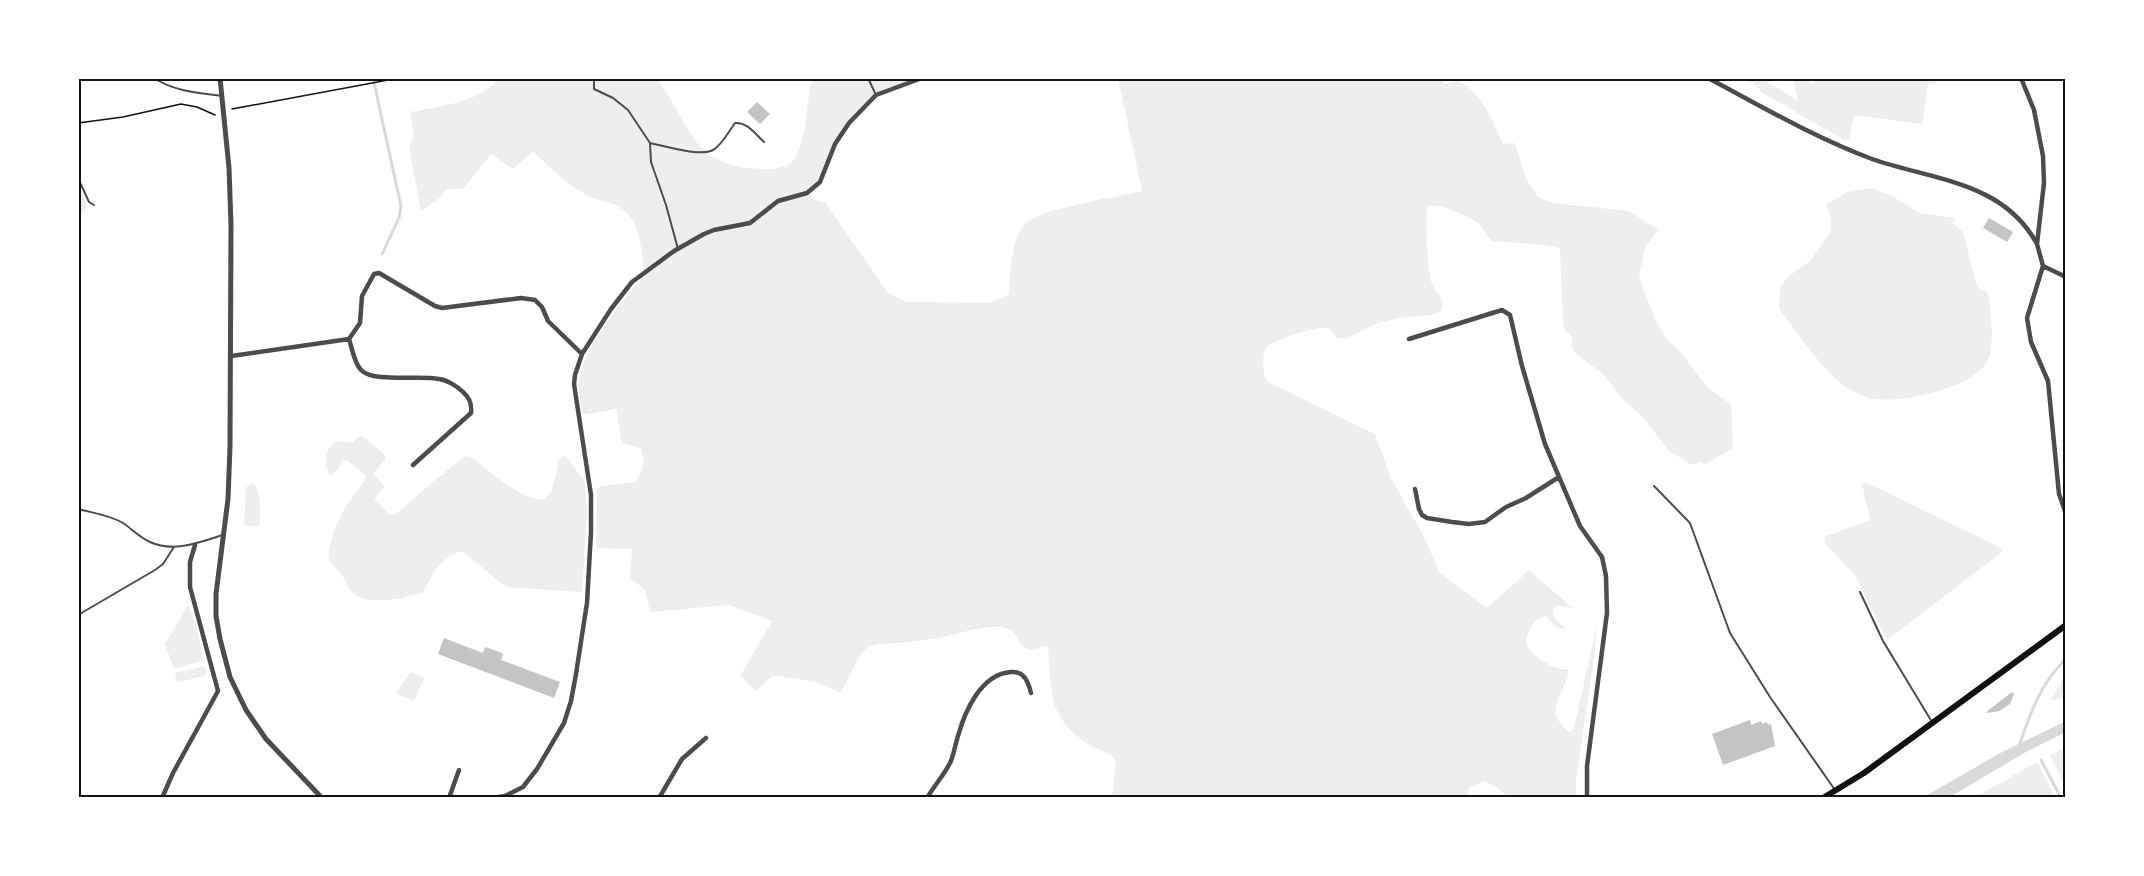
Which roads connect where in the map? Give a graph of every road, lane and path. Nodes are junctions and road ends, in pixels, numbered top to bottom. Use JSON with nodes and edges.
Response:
{"nodes":[{"id":1,"x":154,"y":78,"type":"edge"},
{"id":2,"x":220,"y":78,"type":"edge"},
{"id":3,"x":399,"y":78,"type":"edge"},
{"id":4,"x":594,"y":78,"type":"edge"},
{"id":5,"x":868,"y":78,"type":"edge"},
{"id":6,"x":922,"y":78,"type":"edge"},
{"id":7,"x":1708,"y":78,"type":"edge"},
{"id":8,"x":2020,"y":78,"type":"edge"},
{"id":9,"x":876,"y":95,"type":"junction"},
{"id":10,"x":222,"y":96,"type":"junction"},
{"id":11,"x":224,"y":110,"type":"junction"},
{"id":12,"x":225,"y":119,"type":"junction"},
{"id":13,"x":78,"y":123,"type":"edge"},
{"id":14,"x":764,"y":142,"type":"dead end"},
{"id":15,"x":650,"y":143,"type":"junction"},
{"id":16,"x":78,"y":178,"type":"edge"},
{"id":17,"x":94,"y":205,"type":"dead end"},
{"id":18,"x":2037,"y":244,"type":"junction"},
{"id":19,"x":678,"y":249,"type":"junction"},
{"id":20,"x":2043,"y":266,"type":"junction"},
{"id":21,"x":2066,"y":277,"type":"edge"},
{"id":22,"x":349,"y":339,"type":"junction"},
{"id":23,"x":1409,"y":339,"type":"dead end"},
{"id":24,"x":582,"y":354,"type":"junction"},
{"id":25,"x":231,"y":356,"type":"junction"},
{"id":26,"x":413,"y":465,"type":"dead end"},
{"id":27,"x":1559,"y":477,"type":"junction"},
{"id":28,"x":1654,"y":486,"type":"dead end"},
{"id":29,"x":1415,"y":489,"type":"dead end"},
{"id":30,"x":78,"y":509,"type":"edge"},
{"id":31,"x":2066,"y":514,"type":"edge"},
{"id":32,"x":224,"y":535,"type":"junction"},
{"id":33,"x":195,"y":545,"type":"junction"},
{"id":34,"x":174,"y":547,"type":"junction"},
{"id":35,"x":1860,"y":592,"type":"dead end"},
{"id":36,"x":78,"y":615,"type":"edge"},
{"id":37,"x":2066,"y":625,"type":"edge"},
{"id":38,"x":1031,"y":693,"type":"dead end"},
{"id":39,"x":1932,"y":722,"type":"junction"},
{"id":40,"x":706,"y":738,"type":"dead end"},
{"id":41,"x":459,"y":770,"type":"dead end"},
{"id":42,"x":1835,"y":790,"type":"junction"},
{"id":43,"x":162,"y":798,"type":"edge"},
{"id":44,"x":322,"y":798,"type":"edge"},
{"id":45,"x":449,"y":798,"type":"edge"},
{"id":46,"x":493,"y":798,"type":"edge"},
{"id":47,"x":659,"y":798,"type":"edge"},
{"id":48,"x":927,"y":798,"type":"edge"},
{"id":49,"x":1587,"y":798,"type":"edge"},
{"id":50,"x":1823,"y":798,"type":"edge"}],
"edges":[{"from":1,"to":10,"type":"lane"},
{"from":2,"to":10,"type":"street"},
{"from":3,"to":11,"type":"path"},
{"from":4,"to":15,"type":"lane"},
{"from":5,"to":9,"type":"lane"},
{"from":6,"to":9,"type":"street"},
{"from":7,"to":18,"type":"street"},
{"from":8,"to":18,"type":"street"},
{"from":9,"to":19,"type":"street"},
{"from":10,"to":11,"type":"street"},
{"from":11,"to":12,"type":"street"},
{"from":12,"to":13,"type":"path"},
{"from":12,"to":25,"type":"street"},
{"from":14,"to":15,"type":"lane"},
{"from":15,"to":19,"type":"lane"},
{"from":16,"to":17,"type":"lane"},
{"from":18,"to":20,"type":"street"},
{"from":19,"to":24,"type":"street"},
{"from":20,"to":21,"type":"street"},
{"from":20,"to":31,"type":"street"},
{"from":22,"to":24,"type":"street"},
{"from":22,"to":25,"type":"street"},
{"from":22,"to":26,"type":"street"},
{"from":23,"to":27,"type":"street"},
{"from":24,"to":46,"type":"street"},
{"from":25,"to":32,"type":"street"},
{"from":27,"to":29,"type":"street"},
{"from":27,"to":49,"type":"street"},
{"from":28,"to":42,"type":"lane"},
{"from":30,"to":34,"type":"lane"},
{"from":32,"to":33,"type":"lane"},
{"from":32,"to":44,"type":"street"},
{"from":33,"to":34,"type":"lane"},
{"from":33,"to":43,"type":"street"},
{"from":34,"to":36,"type":"lane"},
{"from":35,"to":39,"type":"lane"},
{"from":37,"to":39,"type":"main road"},
{"from":38,"to":48,"type":"street"},
{"from":39,"to":42,"type":"main road"},
{"from":40,"to":47,"type":"street"},
{"from":41,"to":45,"type":"street"},
{"from":42,"to":50,"type":"main road"}]}
